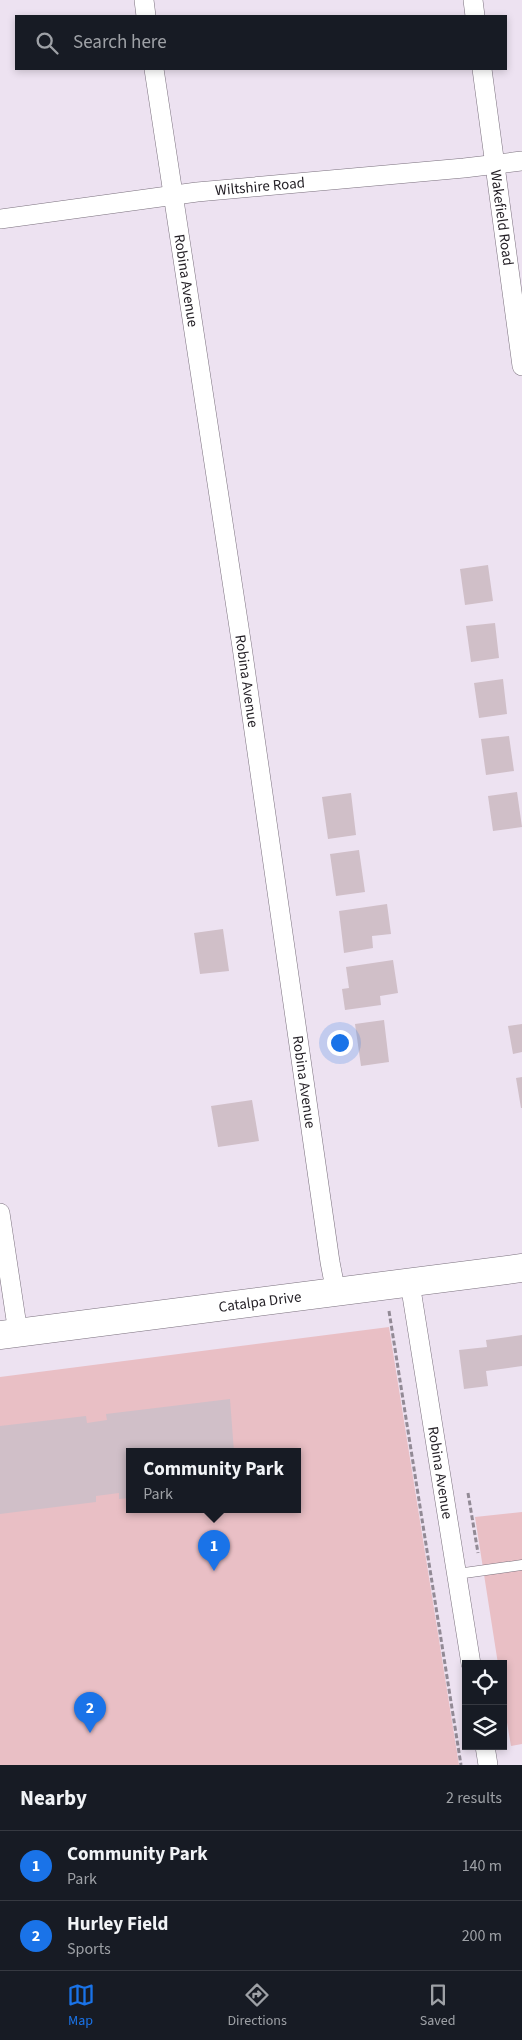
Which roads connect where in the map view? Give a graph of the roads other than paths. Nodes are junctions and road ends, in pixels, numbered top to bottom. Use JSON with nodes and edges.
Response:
{"nodes":[{"id":1,"x":144,"y":0,"type":"edge"},
{"id":2,"x":473,"y":0,"type":"edge"},
{"id":3,"x":146,"y":15,"type":"edge"},
{"id":4,"x":475,"y":15,"type":"edge"},
{"id":5,"x":154,"y":70,"type":"edge"},
{"id":6,"x":482,"y":70,"type":"edge"},
{"id":7,"x":522,"y":161,"type":"edge"},
{"id":8,"x":494,"y":164,"type":"junction"},
{"id":9,"x":172,"y":195,"type":"junction"},
{"id":10,"x":0,"y":219,"type":"edge"},
{"id":11,"x":522,"y":366,"type":"edge"},
{"id":12,"x":0,"y":1213,"type":"edge"},
{"id":13,"x":522,"y":1268,"type":"edge"},
{"id":14,"x":410,"y":1283,"type":"junction"},
{"id":15,"x":336,"y":1293,"type":"junction"},
{"id":16,"x":9,"y":1334,"type":"edge"},
{"id":17,"x":522,"y":1565,"type":"edge"},
{"id":18,"x":457,"y":1574,"type":"junction"},
{"id":19,"x":470,"y":1660,"type":"edge"},
{"id":20,"x":486,"y":1750,"type":"edge"},
{"id":21,"x":488,"y":1765,"type":"edge"}],
"edges":[{"from":1,"to":3,"type":"street"},
{"from":2,"to":4,"type":"street"},
{"from":5,"to":9,"type":"street","name":"Robina Avenue"},
{"from":6,"to":8,"type":"street","name":"Wakefield Road"},
{"from":7,"to":8,"type":"street","name":"Wiltshire Road"},
{"from":8,"to":9,"type":"street","name":"Wiltshire Road"},
{"from":8,"to":11,"type":"street","name":"Wakefield Road"},
{"from":9,"to":10,"type":"street","name":"Wiltshire Road"},
{"from":9,"to":15,"type":"street","name":"Robina Avenue"},
{"from":12,"to":16,"type":"street"},
{"from":13,"to":14,"type":"street","name":"Catalpa Drive"},
{"from":14,"to":15,"type":"street","name":"Catalpa Drive"},
{"from":14,"to":18,"type":"street","name":"Robina Avenue"},
{"from":15,"to":16,"type":"street","name":"Catalpa Drive"},
{"from":17,"to":18,"type":"lane"},
{"from":18,"to":19,"type":"street","name":"Robina Avenue"},
{"from":20,"to":21,"type":"street"}]}
